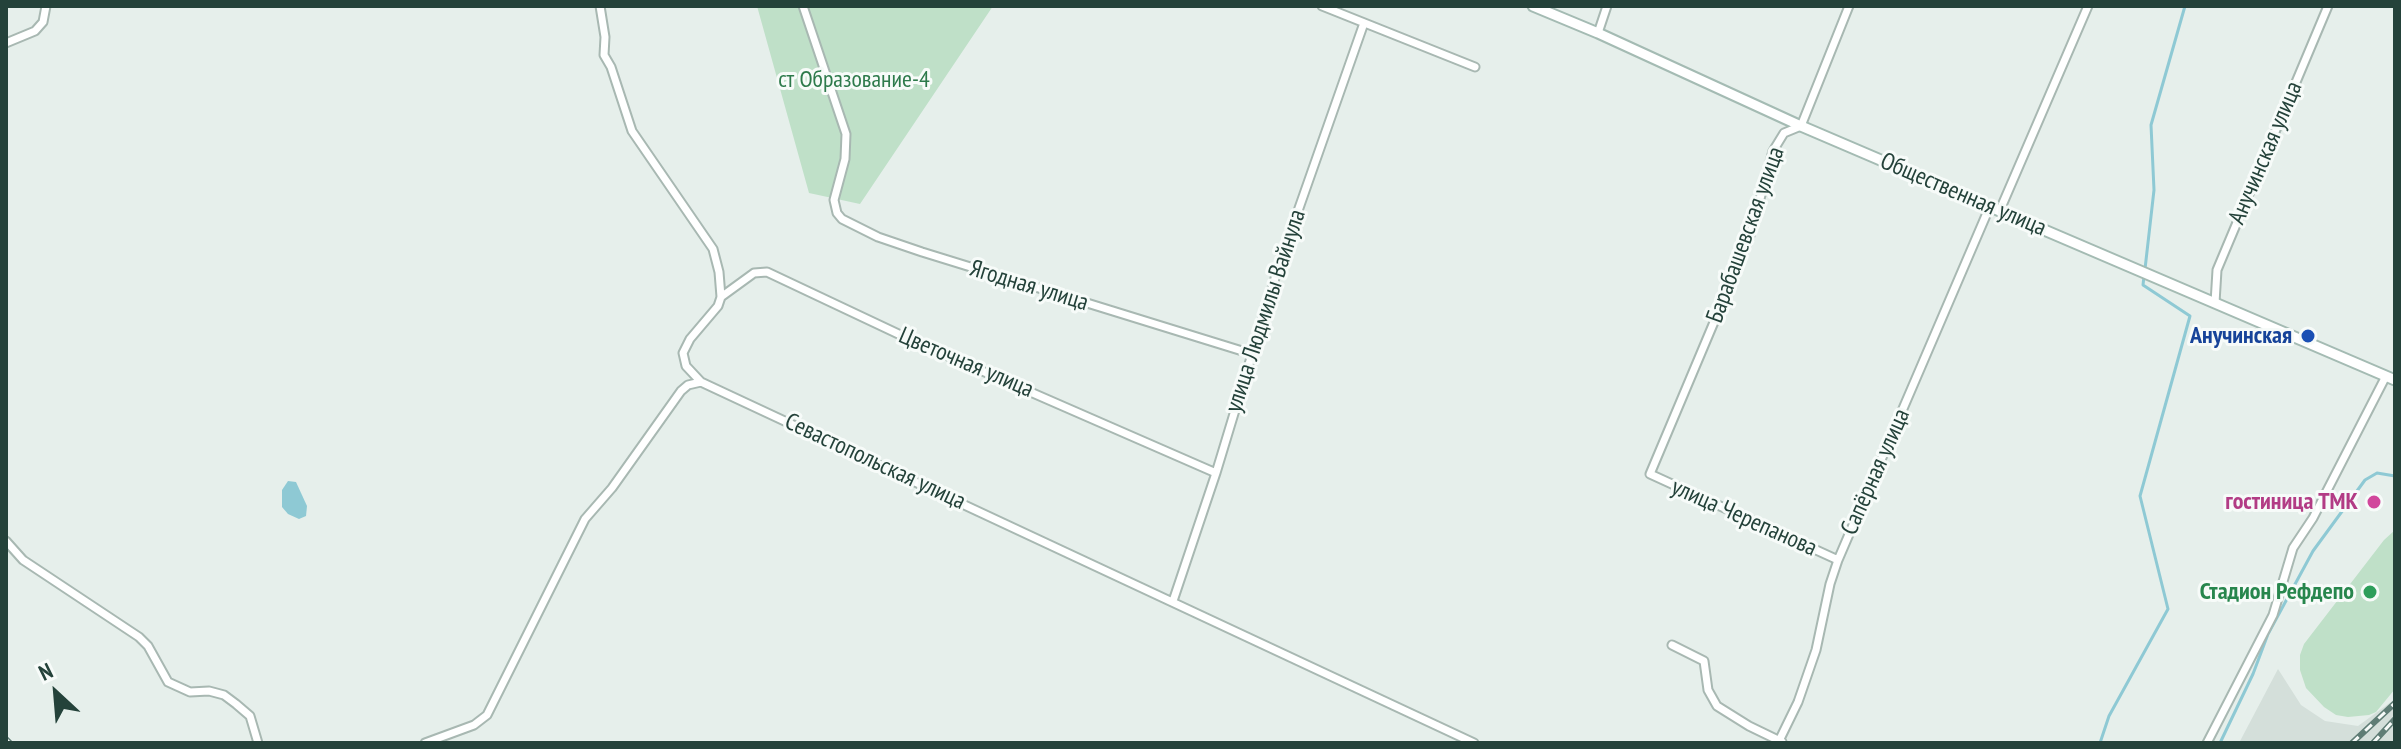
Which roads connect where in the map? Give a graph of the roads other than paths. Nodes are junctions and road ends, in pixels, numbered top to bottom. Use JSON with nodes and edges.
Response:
{"nodes":[{"id":1,"x":46,"y":6,"type":"edge"},
{"id":2,"x":600,"y":6,"type":"edge"},
{"id":3,"x":803,"y":6,"type":"edge"},
{"id":4,"x":1322,"y":6,"type":"edge"},
{"id":5,"x":1534,"y":6,"type":"edge"},
{"id":6,"x":1607,"y":6,"type":"edge"},
{"id":7,"x":1849,"y":6,"type":"edge"},
{"id":8,"x":2088,"y":6,"type":"edge"},
{"id":9,"x":2328,"y":6,"type":"edge"},
{"id":10,"x":1364,"y":23,"type":"junction"},
{"id":11,"x":1598,"y":33,"type":"junction"},
{"id":12,"x":6,"y":43,"type":"edge"},
{"id":13,"x":1475,"y":67,"type":"dead end"},
{"id":14,"x":1801,"y":126,"type":"junction"},
{"id":15,"x":1995,"y":208,"type":"junction"},
{"id":16,"x":721,"y":297,"type":"junction"},
{"id":17,"x":2215,"y":303,"type":"junction"},
{"id":18,"x":1252,"y":354,"type":"junction"},
{"id":19,"x":2391,"y":378,"type":"edge"},
{"id":20,"x":701,"y":382,"type":"junction"},
{"id":21,"x":1216,"y":473,"type":"junction"},
{"id":22,"x":1650,"y":474,"type":"joint"},
{"id":23,"x":6,"y":541,"type":"edge"},
{"id":24,"x":1838,"y":560,"type":"junction"},
{"id":25,"x":1173,"y":601,"type":"junction"},
{"id":26,"x":1672,"y":645,"type":"dead end"},
{"id":27,"x":1780,"y":742,"type":"edge"},
{"id":28,"x":258,"y":743,"type":"edge"},
{"id":29,"x":425,"y":743,"type":"edge"},
{"id":30,"x":1474,"y":743,"type":"edge"},
{"id":31,"x":2207,"y":743,"type":"edge"}],
"edges":[{"from":1,"to":12,"type":"street"},
{"from":2,"to":16,"type":"street"},
{"from":3,"to":18,"type":"street","name":"Ягодная улица"},
{"from":4,"to":10,"type":"street"},
{"from":5,"to":11,"type":"main road","name":"Общественная улица"},
{"from":6,"to":11,"type":"street"},
{"from":7,"to":14,"type":"street","name":"Барабашевская улица"},
{"from":8,"to":15,"type":"street","name":"Сапёрная улица"},
{"from":9,"to":17,"type":"street","name":"Анучинская улица"},
{"from":10,"to":13,"type":"street"},
{"from":10,"to":18,"type":"street","name":"улица Людмилы Вайнула"},
{"from":11,"to":14,"type":"main road","name":"Общественная улица"},
{"from":14,"to":15,"type":"main road","name":"Общественная улица"},
{"from":14,"to":22,"type":"street","name":"Барабашевская улица"},
{"from":15,"to":17,"type":"main road","name":"Общественная улица"},
{"from":15,"to":24,"type":"street","name":"Сапёрная улица"},
{"from":16,"to":20,"type":"street"},
{"from":16,"to":21,"type":"street","name":"Цветочная улица"},
{"from":17,"to":19,"type":"main road","name":"Общественная улица"},
{"from":18,"to":21,"type":"street","name":"улица Людмилы Вайнула"},
{"from":19,"to":31,"type":"street"},
{"from":20,"to":25,"type":"street","name":"Севастопольская улица"},
{"from":20,"to":29,"type":"street"},
{"from":21,"to":25,"type":"street","name":"улица Людмилы Вайнула"},
{"from":22,"to":24,"type":"street","name":"улица Черепанова"},
{"from":23,"to":28,"type":"street"},
{"from":24,"to":27,"type":"street","name":"Сапёрная улица"},
{"from":25,"to":30,"type":"street","name":"Севастопольская улица"},
{"from":26,"to":27,"type":"street"}]}
